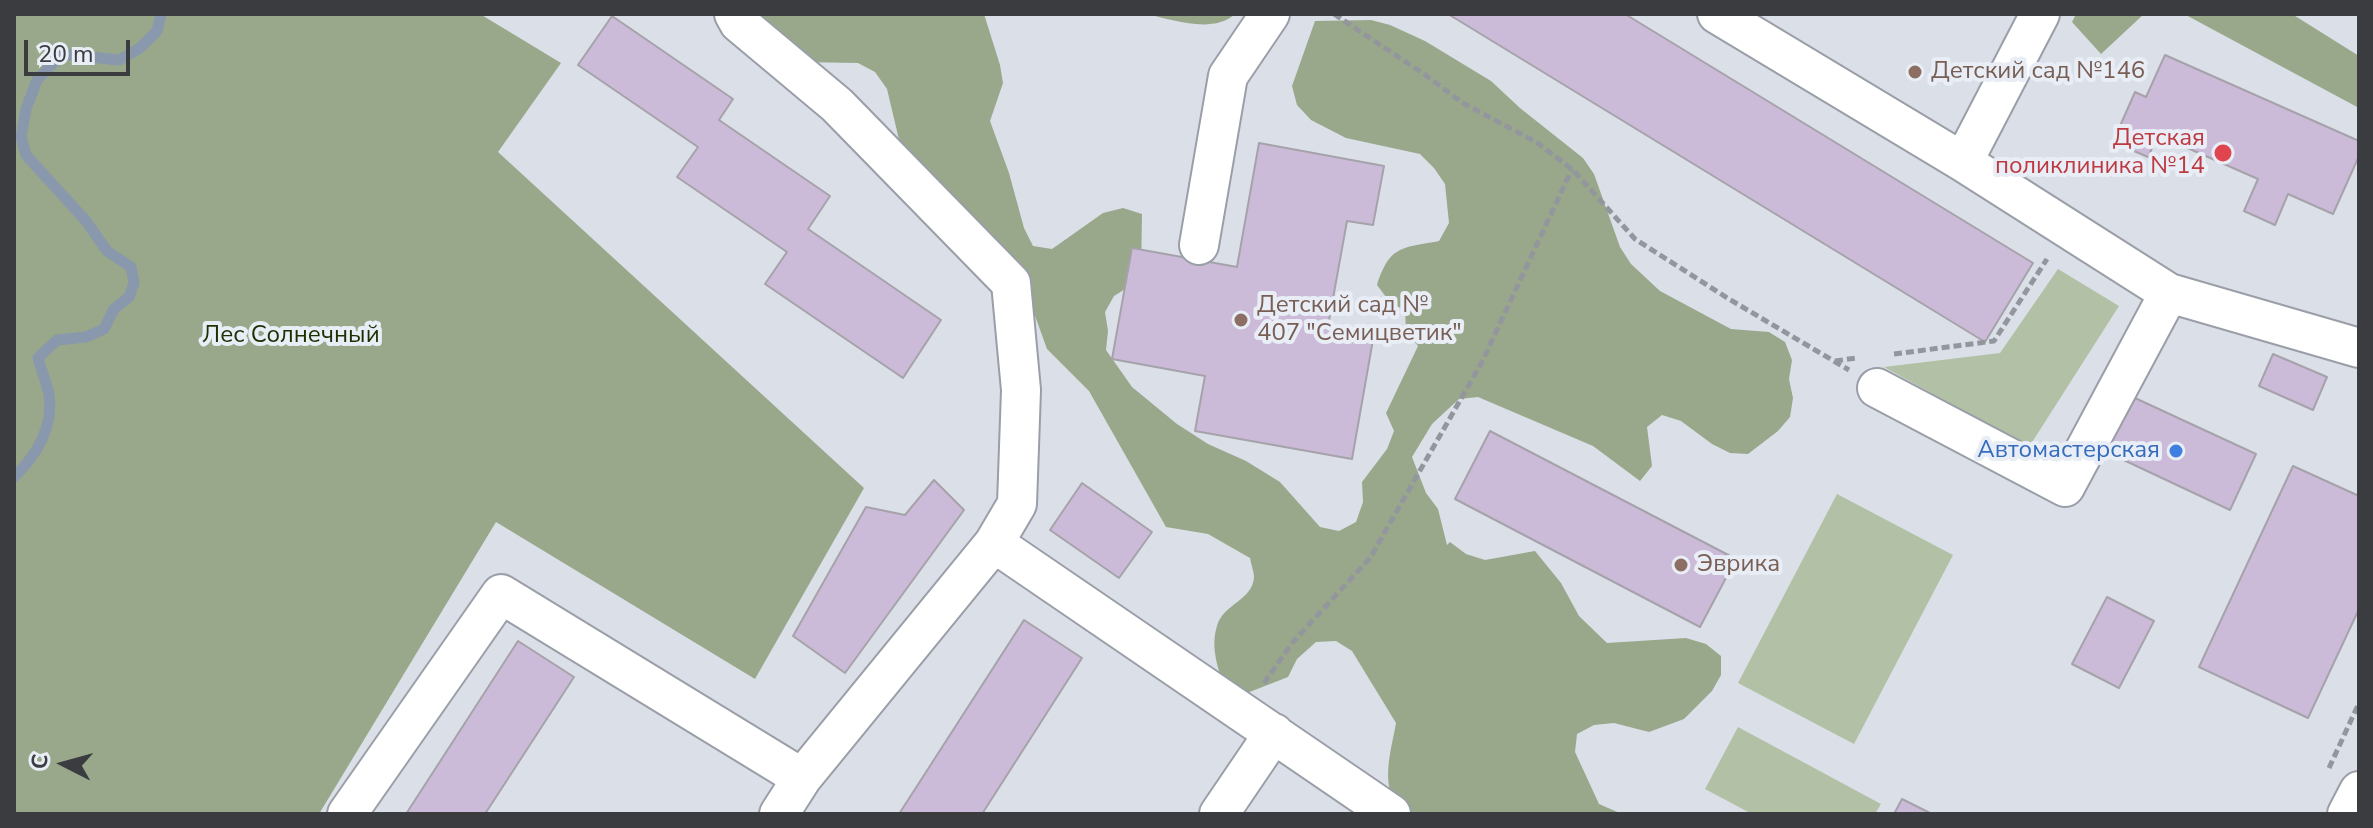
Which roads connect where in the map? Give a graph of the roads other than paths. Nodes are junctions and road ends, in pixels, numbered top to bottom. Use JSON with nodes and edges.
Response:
{"nodes":[{"id":1,"x":734,"y":14,"type":"edge"},
{"id":2,"x":1270,"y":14,"type":"edge"},
{"id":3,"x":1717,"y":14,"type":"edge"},
{"id":4,"x":2040,"y":14,"type":"edge"},
{"id":5,"x":1963,"y":162,"type":"junction"},
{"id":6,"x":1199,"y":245,"type":"dead end"},
{"id":7,"x":2169,"y":293,"type":"junction"},
{"id":8,"x":2359,"y":348,"type":"edge"},
{"id":9,"x":1870,"y":373,"type":"road end"},
{"id":10,"x":994,"y":543,"type":"junction"},
{"id":11,"x":1274,"y":733,"type":"junction"},
{"id":12,"x":802,"y":778,"type":"junction"},
{"id":13,"x":2342,"y":783,"type":"edge"},
{"id":14,"x":347,"y":814,"type":"edge"},
{"id":15,"x":779,"y":814,"type":"edge"},
{"id":16,"x":1219,"y":814,"type":"edge"},
{"id":17,"x":1391,"y":814,"type":"edge"},
{"id":18,"x":2347,"y":814,"type":"edge"}],
"edges":[{"from":1,"to":10,"type":"street"},
{"from":2,"to":6,"type":"street"},
{"from":3,"to":5,"type":"street"},
{"from":4,"to":5,"type":"street"},
{"from":5,"to":7,"type":"street"},
{"from":7,"to":8,"type":"street"},
{"from":7,"to":9,"type":"street"},
{"from":10,"to":11,"type":"street"},
{"from":10,"to":12,"type":"street"},
{"from":11,"to":16,"type":"street"},
{"from":11,"to":17,"type":"street"},
{"from":12,"to":14,"type":"street"},
{"from":12,"to":15,"type":"street"},
{"from":13,"to":18,"type":"street"}]}
